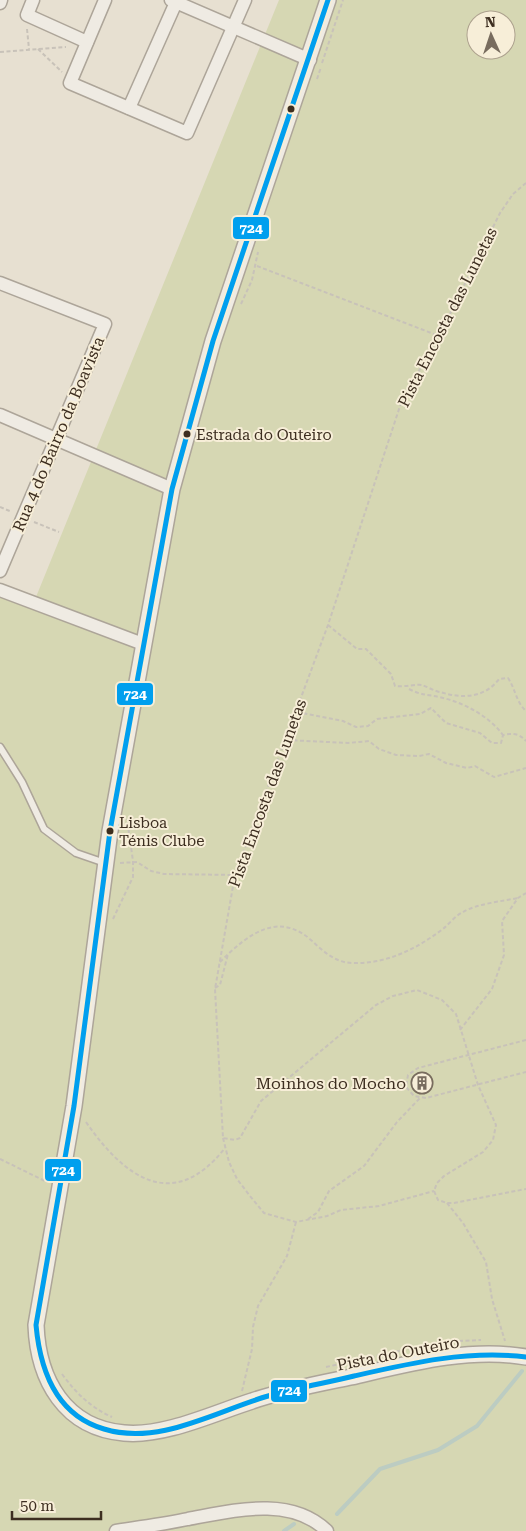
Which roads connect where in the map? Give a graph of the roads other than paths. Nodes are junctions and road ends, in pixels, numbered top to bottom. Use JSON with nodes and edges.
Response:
{"nodes":[{"id":1,"x":33,"y":0,"type":"edge"},
{"id":2,"x":105,"y":0,"type":"edge"},
{"id":3,"x":245,"y":0,"type":"edge"},
{"id":4,"x":328,"y":0,"type":"edge"},
{"id":5,"x":175,"y":1,"type":"edge"},
{"id":6,"x":233,"y":27,"type":"junction"},
{"id":7,"x":87,"y":42,"type":"junction"},
{"id":8,"x":310,"y":60,"type":"junction"},
{"id":9,"x":129,"y":108,"type":"junction"},
{"id":10,"x":0,"y":283,"type":"edge"},
{"id":11,"x":0,"y":415,"type":"edge"},
{"id":12,"x":55,"y":439,"type":"junction"},
{"id":13,"x":172,"y":489,"type":"junction"},
{"id":14,"x":0,"y":571,"type":"edge"},
{"id":15,"x":0,"y":590,"type":"edge"},
{"id":16,"x":143,"y":644,"type":"junction"},
{"id":17,"x":0,"y":747,"type":"edge"},
{"id":18,"x":105,"y":863,"type":"junction"},
{"id":19,"x":526,"y":1357,"type":"edge"},
{"id":20,"x":116,"y":1531,"type":"edge"},
{"id":21,"x":327,"y":1531,"type":"edge"}],
"edges":[{"from":1,"to":7,"type":"street"},
{"from":2,"to":7,"type":"street"},
{"from":3,"to":6,"type":"street"},
{"from":4,"to":8,"type":"street"},
{"from":5,"to":6,"type":"street"},
{"from":5,"to":9,"type":"street"},
{"from":6,"to":8,"type":"street"},
{"from":6,"to":9,"type":"street"},
{"from":7,"to":9,"type":"street"},
{"from":8,"to":13,"type":"street"},
{"from":10,"to":12,"type":"street","name":"Rua 4 do Bairro da Boavista"},
{"from":11,"to":12,"type":"street"},
{"from":12,"to":13,"type":"street"},
{"from":12,"to":14,"type":"street","name":"Rua 4 do Bairro da Boavista"},
{"from":13,"to":16,"type":"street"},
{"from":15,"to":16,"type":"street"},
{"from":16,"to":18,"type":"street"},
{"from":17,"to":18,"type":"lane"},
{"from":18,"to":19,"type":"street"},
{"from":20,"to":21,"type":"street"}]}
